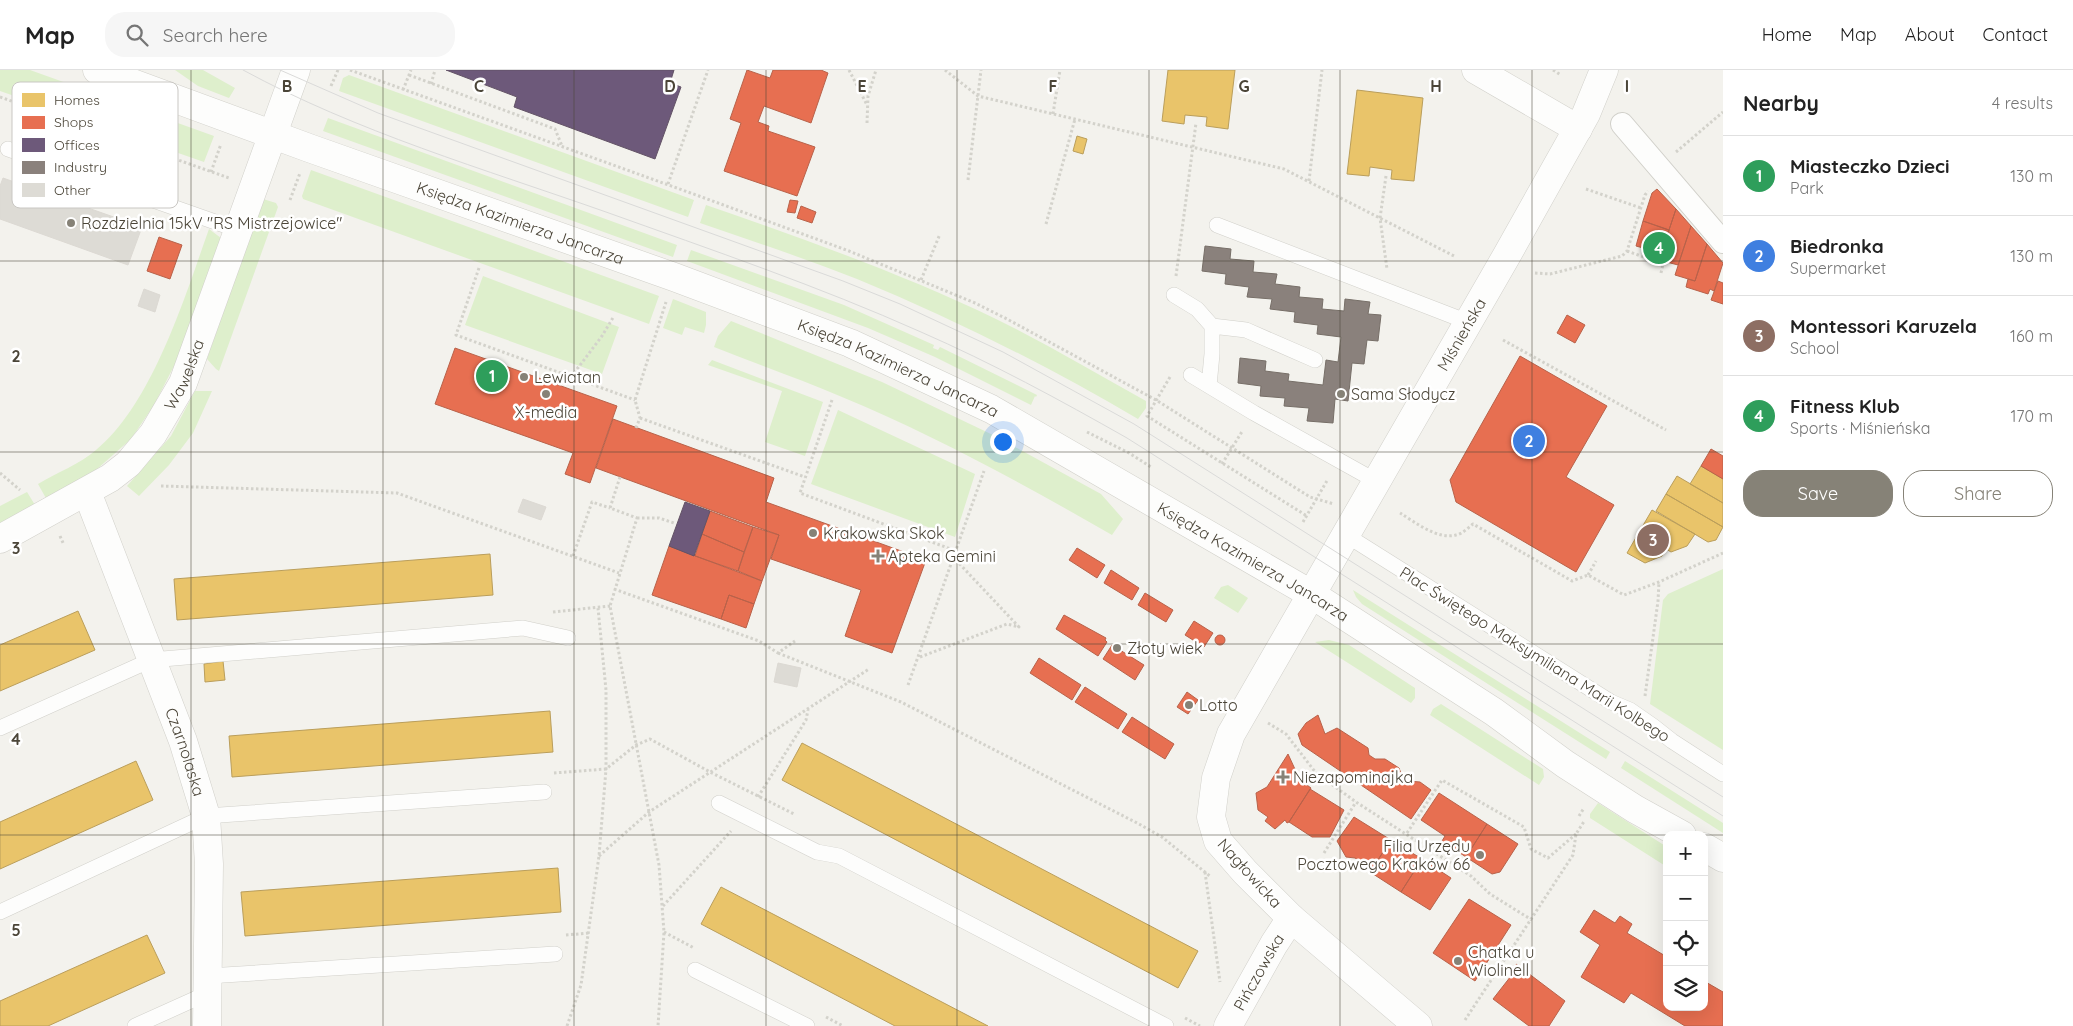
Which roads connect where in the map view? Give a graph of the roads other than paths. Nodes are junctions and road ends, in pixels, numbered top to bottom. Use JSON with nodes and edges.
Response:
{"nodes":[{"id":1,"x":97,"y":70,"type":"edge"},
{"id":2,"x":296,"y":70,"type":"edge"},
{"id":3,"x":1476,"y":70,"type":"edge"},
{"id":4,"x":1604,"y":70,"type":"edge"},
{"id":5,"x":130,"y":82,"type":"edge"},
{"id":6,"x":178,"y":100,"type":"edge"},
{"id":7,"x":1622,"y":124,"type":"dead end"},
{"id":8,"x":1578,"y":129,"type":"junction"},
{"id":9,"x":272,"y":134,"type":"junction"},
{"id":10,"x":8,"y":149,"type":"dead end"},
{"id":11,"x":12,"y":150,"type":"edge"},
{"id":12,"x":176,"y":208,"type":"edge"},
{"id":13,"x":1217,"y":225,"type":"dead end"},
{"id":14,"x":238,"y":230,"type":"junction"},
{"id":15,"x":1723,"y":242,"type":"edge"},
{"id":16,"x":1174,"y":295,"type":"dead end"},
{"id":17,"x":1468,"y":322,"type":"junction"},
{"id":18,"x":1212,"y":326,"type":"junction"},
{"id":19,"x":1315,"y":360,"type":"dead end"},
{"id":20,"x":1191,"y":375,"type":"dead end"},
{"id":21,"x":1209,"y":386,"type":"junction"},
{"id":22,"x":1376,"y":481,"type":"junction"},
{"id":23,"x":87,"y":492,"type":"junction"},
{"id":24,"x":1346,"y":535,"type":"junction"},
{"id":25,"x":0,"y":539,"type":"edge"},
{"id":26,"x":1311,"y":594,"type":"junction"},
{"id":27,"x":568,"y":638,"type":"dead end"},
{"id":28,"x":150,"y":660,"type":"junction"},
{"id":29,"x":0,"y":728,"type":"edge"},
{"id":30,"x":1723,"y":774,"type":"edge"},
{"id":31,"x":544,"y":792,"type":"road end"},
{"id":32,"x":719,"y":803,"type":"dead end"},
{"id":33,"x":206,"y":816,"type":"junction"},
{"id":34,"x":1675,"y":831,"type":"edge"},
{"id":35,"x":1708,"y":849,"type":"edge"},
{"id":36,"x":1723,"y":858,"type":"edge"},
{"id":37,"x":0,"y":912,"type":"edge"},
{"id":38,"x":1291,"y":918,"type":"junction"},
{"id":39,"x":555,"y":954,"type":"dead end"},
{"id":40,"x":695,"y":970,"type":"dead end"},
{"id":41,"x":207,"y":985,"type":"junction"},
{"id":42,"x":135,"y":1026,"type":"edge"},
{"id":43,"x":207,"y":1026,"type":"edge"},
{"id":44,"x":807,"y":1026,"type":"edge"},
{"id":45,"x":1166,"y":1026,"type":"edge"},
{"id":46,"x":1228,"y":1026,"type":"edge"},
{"id":47,"x":1418,"y":1026,"type":"edge"}],
"edges":[{"from":1,"to":5,"type":"street","name":"Księdza Kazimierza Jancarza"},
{"from":2,"to":9,"type":"street","name":"Wawelska"},
{"from":3,"to":8,"type":"street"},
{"from":4,"to":8,"type":"street","name":"Miśnieńska"},
{"from":6,"to":9,"type":"street","name":"Księdza Kazimierza Jancarza"},
{"from":7,"to":15,"type":"street"},
{"from":8,"to":17,"type":"street","name":"Miśnieńska"},
{"from":9,"to":14,"type":"street","name":"Wawelska"},
{"from":9,"to":26,"type":"street","name":"Księdza Kazimierza Jancarza"},
{"from":10,"to":11,"type":"lane"},
{"from":12,"to":14,"type":"lane"},
{"from":13,"to":17,"type":"lane"},
{"from":14,"to":23,"type":"street","name":"Wawelska"},
{"from":16,"to":18,"type":"lane"},
{"from":17,"to":22,"type":"street","name":"Miśnieńska"},
{"from":18,"to":19,"type":"lane"},
{"from":18,"to":21,"type":"lane"},
{"from":20,"to":21,"type":"lane"},
{"from":21,"to":22,"type":"lane"},
{"from":22,"to":24,"type":"street","name":"Miśnieńska"},
{"from":23,"to":25,"type":"street","name":"Wawelska"},
{"from":23,"to":28,"type":"street","name":"Czarnolaska"},
{"from":24,"to":26,"type":"street","name":"Miśnieńska"},
{"from":24,"to":30,"type":"lane","name":"Plac Świętego Maksymiliana Marii Kolbego"},
{"from":26,"to":34,"type":"street","name":"Księdza Kazimierza Jancarza"},
{"from":26,"to":38,"type":"street","name":"Nagłowicka"},
{"from":27,"to":28,"type":"lane"},
{"from":28,"to":29,"type":"lane"},
{"from":28,"to":33,"type":"street","name":"Czarnolaska"},
{"from":31,"to":33,"type":"lane"},
{"from":32,"to":45,"type":"lane"},
{"from":33,"to":37,"type":"lane"},
{"from":33,"to":41,"type":"street","name":"Czarnolaska"},
{"from":35,"to":36,"type":"street"},
{"from":38,"to":46,"type":"street","name":"Pińczowska"},
{"from":38,"to":47,"type":"street","name":"Nagłowicka"},
{"from":39,"to":41,"type":"lane"},
{"from":40,"to":44,"type":"lane"},
{"from":41,"to":42,"type":"lane"},
{"from":41,"to":43,"type":"street","name":"Czarnolaska"}]}
